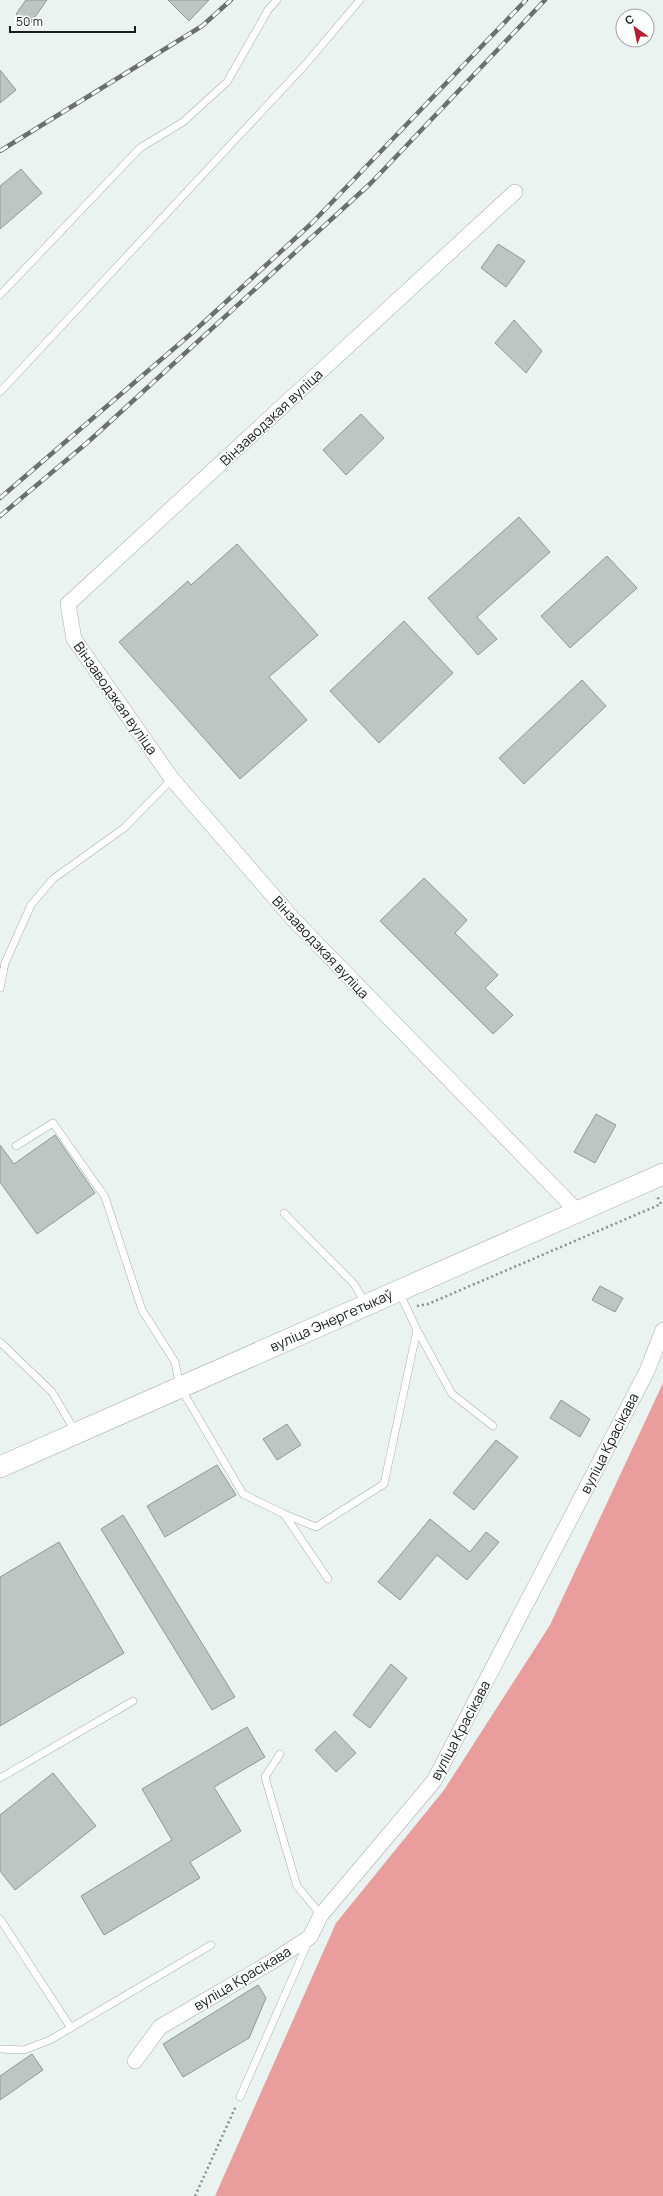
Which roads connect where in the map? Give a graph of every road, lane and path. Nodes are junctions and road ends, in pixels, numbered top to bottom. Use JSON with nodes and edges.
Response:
{"nodes":[{"id":1,"x":277,"y":0,"type":"edge"},
{"id":2,"x":360,"y":0,"type":"edge"},
{"id":3,"x":515,"y":192,"type":"dead end"},
{"id":4,"x":0,"y":296,"type":"edge"},
{"id":5,"x":0,"y":392,"type":"edge"},
{"id":6,"x":172,"y":779,"type":"junction"},
{"id":7,"x":0,"y":988,"type":"edge"},
{"id":8,"x":16,"y":1146,"type":"dead end"},
{"id":9,"x":663,"y":1174,"type":"edge"},
{"id":10,"x":577,"y":1211,"type":"junction"},
{"id":11,"x":284,"y":1213,"type":"dead end"},
{"id":12,"x":398,"y":1290,"type":"junction"},
{"id":13,"x":366,"y":1304,"type":"junction"},
{"id":14,"x":417,"y":1330,"type":"junction"},
{"id":15,"x":663,"y":1330,"type":"edge"},
{"id":16,"x":0,"y":1342,"type":"edge"},
{"id":17,"x":180,"y":1387,"type":"junction"},
{"id":18,"x":493,"y":1426,"type":"dead end"},
{"id":19,"x":76,"y":1433,"type":"junction"},
{"id":20,"x":0,"y":1467,"type":"edge"},
{"id":21,"x":284,"y":1514,"type":"junction"},
{"id":22,"x":328,"y":1579,"type":"dead end"},
{"id":23,"x":133,"y":1701,"type":"dead end"},
{"id":24,"x":280,"y":1754,"type":"dead end"},
{"id":25,"x":0,"y":1778,"type":"edge"},
{"id":26,"x":321,"y":1915,"type":"junction"},
{"id":27,"x":0,"y":1918,"type":"edge"},
{"id":28,"x":310,"y":1937,"type":"junction"},
{"id":29,"x":211,"y":1945,"type":"dead end"},
{"id":30,"x":71,"y":2028,"type":"junction"},
{"id":31,"x":0,"y":2049,"type":"edge"},
{"id":32,"x":135,"y":2061,"type":"dead end"},
{"id":33,"x":240,"y":2097,"type":"joint"},
{"id":34,"x":196,"y":2196,"type":"edge"}],
"edges":[{"from":1,"to":4,"type":"lane"},
{"from":2,"to":5,"type":"lane"},
{"from":3,"to":6,"type":"street","name":"Вінзаводзкая вуліца"},
{"from":6,"to":7,"type":"lane"},
{"from":6,"to":10,"type":"street","name":"Вінзаводзкая вуліца"},
{"from":8,"to":17,"type":"lane"},
{"from":9,"to":10,"type":"main road","name":"вуліца Энергетыкаў"},
{"from":10,"to":12,"type":"main road","name":"вуліца Энергетыкаў"},
{"from":11,"to":13,"type":"lane"},
{"from":12,"to":13,"type":"main road","name":"вуліца Энергетыкаў"},
{"from":12,"to":14,"type":"lane"},
{"from":13,"to":17,"type":"main road","name":"вуліца Энергетыкаў"},
{"from":14,"to":18,"type":"lane"},
{"from":14,"to":21,"type":"lane"},
{"from":15,"to":26,"type":"street","name":"вуліца Красікава"},
{"from":16,"to":19,"type":"lane"},
{"from":17,"to":19,"type":"main road","name":"вуліца Энергетыкаў"},
{"from":17,"to":21,"type":"lane"},
{"from":19,"to":20,"type":"main road","name":"вуліца Энергетыкаў"},
{"from":21,"to":22,"type":"lane"},
{"from":23,"to":25,"type":"lane"},
{"from":24,"to":26,"type":"lane"},
{"from":26,"to":28,"type":"street","name":"вуліца Красікава"},
{"from":27,"to":30,"type":"lane"},
{"from":28,"to":32,"type":"street","name":"вуліца Красікава"},
{"from":28,"to":33,"type":"lane"},
{"from":29,"to":30,"type":"lane"},
{"from":30,"to":31,"type":"lane"},
{"from":33,"to":34,"type":"path"}]}
